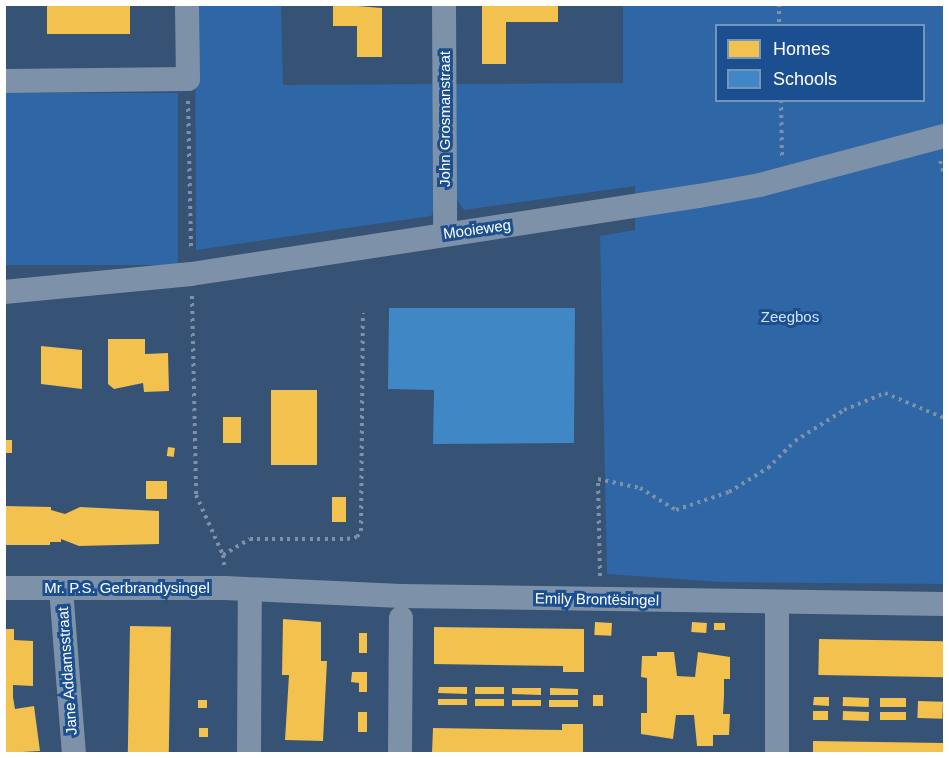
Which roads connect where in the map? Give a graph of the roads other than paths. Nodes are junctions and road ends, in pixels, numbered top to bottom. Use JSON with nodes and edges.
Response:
{"nodes":[{"id":1,"x":187,"y":4,"type":"edge"},
{"id":2,"x":444,"y":4,"type":"edge"},
{"id":3,"x":4,"y":81,"type":"edge"},
{"id":4,"x":945,"y":136,"type":"edge"},
{"id":5,"x":445,"y":233,"type":"junction"},
{"id":6,"x":4,"y":292,"type":"edge"},
{"id":7,"x":4,"y":588,"type":"edge"},
{"id":8,"x":61,"y":589,"type":"junction"},
{"id":9,"x":250,"y":590,"type":"junction"},
{"id":10,"x":777,"y":602,"type":"junction"},
{"id":11,"x":945,"y":604,"type":"edge"},
{"id":12,"x":401,"y":618,"type":"dead end"},
{"id":13,"x":74,"y":753,"type":"edge"},
{"id":14,"x":249,"y":753,"type":"edge"},
{"id":15,"x":400,"y":753,"type":"edge"},
{"id":16,"x":777,"y":753,"type":"edge"}],
"edges":[{"from":1,"to":3,"type":"street"},
{"from":2,"to":5,"type":"street","name":"John Grosmanstraat"},
{"from":4,"to":5,"type":"street","name":"Mooieweg"},
{"from":5,"to":6,"type":"street","name":"Mooieweg"},
{"from":7,"to":8,"type":"street","name":"Mr. P.S. Gerbrandysingel"},
{"from":8,"to":9,"type":"street","name":"Mr. P.S. Gerbrandysingel"},
{"from":8,"to":13,"type":"street","name":"Jane Addamsstraat"},
{"from":9,"to":10,"type":"street","name":"Emily Brontësingel"},
{"from":9,"to":14,"type":"street"},
{"from":10,"to":11,"type":"street","name":"Emily Brontësingel"},
{"from":10,"to":16,"type":"street"},
{"from":12,"to":15,"type":"street"}]}
